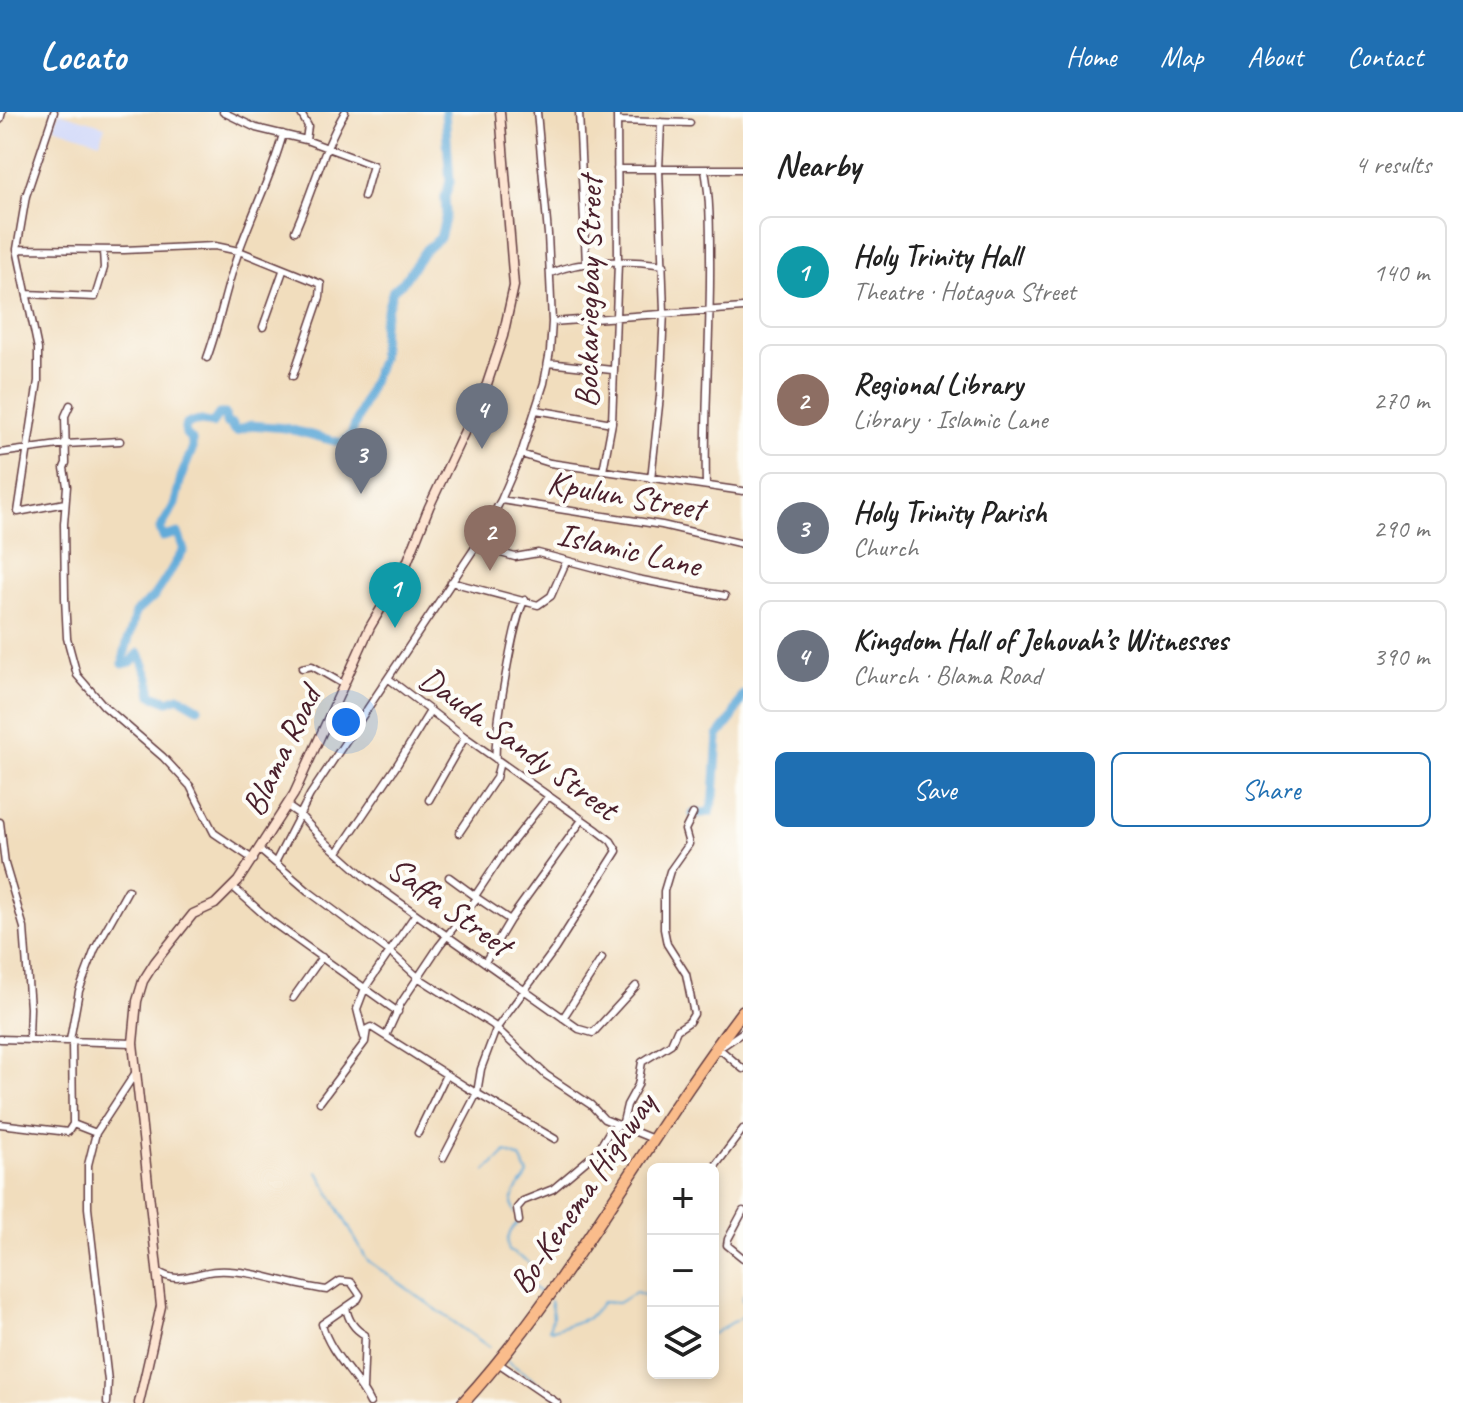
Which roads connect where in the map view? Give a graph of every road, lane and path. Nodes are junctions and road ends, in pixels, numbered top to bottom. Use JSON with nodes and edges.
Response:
{"nodes":[{"id":1,"x":2,"y":112,"type":"edge"},
{"id":2,"x":54,"y":112,"type":"edge"},
{"id":3,"x":223,"y":112,"type":"edge"},
{"id":4,"x":246,"y":112,"type":"edge"},
{"id":5,"x":300,"y":112,"type":"edge"},
{"id":6,"x":345,"y":112,"type":"edge"},
{"id":7,"x":500,"y":112,"type":"edge"},
{"id":8,"x":537,"y":112,"type":"edge"},
{"id":9,"x":579,"y":112,"type":"edge"},
{"id":10,"x":617,"y":112,"type":"edge"},
{"id":11,"x":0,"y":120,"type":"edge"},
{"id":12,"x":241,"y":120,"type":"junction"},
{"id":13,"x":617,"y":121,"type":"junction"},
{"id":14,"x":661,"y":122,"type":"junction"},
{"id":15,"x":690,"y":123,"type":"dead end"},
{"id":16,"x":283,"y":134,"type":"junction"},
{"id":17,"x":306,"y":140,"type":"junction"},
{"id":18,"x":327,"y":148,"type":"junction"},
{"id":19,"x":617,"y":169,"type":"junction"},
{"id":20,"x":659,"y":169,"type":"junction"},
{"id":21,"x":743,"y":169,"type":"edge"},
{"id":22,"x":705,"y":170,"type":"junction"},
{"id":23,"x":364,"y":197,"type":"dead end"},
{"id":24,"x":295,"y":231,"type":"dead end"},
{"id":25,"x":17,"y":249,"type":"junction"},
{"id":26,"x":103,"y":250,"type":"junction"},
{"id":27,"x":239,"y":251,"type":"junction"},
{"id":28,"x":618,"y":263,"type":"junction"},
{"id":29,"x":586,"y":264,"type":"junction"},
{"id":30,"x":664,"y":265,"type":"junction"},
{"id":31,"x":283,"y":271,"type":"junction"},
{"id":32,"x":551,"y":273,"type":"junction"},
{"id":33,"x":27,"y":294,"type":"junction"},
{"id":34,"x":743,"y":308,"type":"edge"},
{"id":35,"x":711,"y":309,"type":"junction"},
{"id":36,"x":664,"y":312,"type":"junction"},
{"id":37,"x":616,"y":315,"type":"junction"},
{"id":38,"x":552,"y":322,"type":"junction"},
{"id":39,"x":263,"y":327,"type":"dead end"},
{"id":40,"x":207,"y":358,"type":"dead end"},
{"id":41,"x":548,"y":363,"type":"junction"},
{"id":42,"x":612,"y":370,"type":"junction"},
{"id":43,"x":293,"y":376,"type":"dead end"},
{"id":44,"x":70,"y":405,"type":"dead end"},
{"id":45,"x":536,"y":410,"type":"junction"},
{"id":46,"x":612,"y":423,"type":"junction"},
{"id":47,"x":120,"y":441,"type":"dead end"},
{"id":48,"x":66,"y":444,"type":"junction"},
{"id":49,"x":26,"y":450,"type":"junction"},
{"id":50,"x":0,"y":453,"type":"edge"},
{"id":51,"x":521,"y":454,"type":"junction"},
{"id":52,"x":603,"y":471,"type":"junction"},
{"id":53,"x":651,"y":479,"type":"junction"},
{"id":54,"x":706,"y":485,"type":"junction"},
{"id":55,"x":743,"y":491,"type":"edge"},
{"id":56,"x":501,"y":500,"type":"junction"},
{"id":57,"x":65,"y":503,"type":"junction"},
{"id":58,"x":743,"y":544,"type":"edge"},
{"id":59,"x":476,"y":546,"type":"junction"},
{"id":60,"x":566,"y":562,"type":"junction"},
{"id":61,"x":451,"y":582,"type":"junction"},
{"id":62,"x":725,"y":596,"type":"dead end"},
{"id":63,"x":525,"y":600,"type":"junction"},
{"id":64,"x":302,"y":668,"type":"dead end"},
{"id":65,"x":389,"y":679,"type":"junction"},
{"id":66,"x":343,"y":684,"type":"junction"},
{"id":67,"x":430,"y":711,"type":"junction"},
{"id":68,"x":465,"y":737,"type":"junction"},
{"id":69,"x":498,"y":760,"type":"junction"},
{"id":70,"x":548,"y":797,"type":"junction"},
{"id":71,"x":429,"y":800,"type":"dead end"},
{"id":72,"x":287,"y":806,"type":"junction"},
{"id":73,"x":693,"y":814,"type":"dead end"},
{"id":74,"x":300,"y":815,"type":"junction"},
{"id":75,"x":582,"y":820,"type":"junction"},
{"id":76,"x":0,"y":822,"type":"edge"},
{"id":77,"x":459,"y":833,"type":"dead end"},
{"id":78,"x":260,"y":850,"type":"junction"},
{"id":79,"x":338,"y":852,"type":"junction"},
{"id":80,"x":254,"y":860,"type":"junction"},
{"id":81,"x":276,"y":861,"type":"junction"},
{"id":82,"x":449,"y":877,"type":"dead end"},
{"id":83,"x":233,"y":887,"type":"junction"},
{"id":84,"x":128,"y":890,"type":"dead end"},
{"id":85,"x":476,"y":897,"type":"junction"},
{"id":86,"x":415,"y":915,"type":"junction"},
{"id":87,"x":510,"y":920,"type":"junction"},
{"id":88,"x":448,"y":936,"type":"junction"},
{"id":89,"x":390,"y":952,"type":"junction"},
{"id":90,"x":322,"y":957,"type":"junction"},
{"id":91,"x":602,"y":958,"type":"dead end"},
{"id":92,"x":485,"y":962,"type":"junction"},
{"id":93,"x":419,"y":978,"type":"junction"},
{"id":94,"x":636,"y":986,"type":"dead end"},
{"id":95,"x":365,"y":988,"type":"junction"},
{"id":96,"x":524,"y":991,"type":"junction"},
{"id":97,"x":293,"y":998,"type":"dead end"},
{"id":98,"x":743,"y":1011,"type":"edge"},
{"id":99,"x":398,"y":1012,"type":"junction"},
{"id":100,"x":563,"y":1018,"type":"junction"},
{"id":101,"x":496,"y":1029,"type":"junction"},
{"id":102,"x":743,"y":1032,"type":"edge"},
{"id":103,"x":386,"y":1036,"type":"junction"},
{"id":104,"x":29,"y":1038,"type":"junction"},
{"id":105,"x":0,"y":1039,"type":"edge"},
{"id":106,"x":71,"y":1040,"type":"junction"},
{"id":107,"x":365,"y":1042,"type":"junction"},
{"id":108,"x":133,"y":1043,"type":"junction"},
{"id":109,"x":718,"y":1051,"type":"junction"},
{"id":110,"x":743,"y":1069,"type":"edge"},
{"id":111,"x":136,"y":1072,"type":"junction"},
{"id":112,"x":446,"y":1075,"type":"junction"},
{"id":113,"x":477,"y":1093,"type":"junction"},
{"id":114,"x":320,"y":1102,"type":"dead end"},
{"id":115,"x":0,"y":1124,"type":"edge"},
{"id":116,"x":73,"y":1124,"type":"junction"},
{"id":117,"x":620,"y":1125,"type":"junction"},
{"id":118,"x":743,"y":1129,"type":"edge"},
{"id":119,"x":96,"y":1133,"type":"junction"},
{"id":120,"x":418,"y":1133,"type":"dead end"},
{"id":121,"x":555,"y":1139,"type":"dead end"},
{"id":122,"x":653,"y":1139,"type":"junction"},
{"id":123,"x":443,"y":1158,"type":"dead end"},
{"id":124,"x":718,"y":1163,"type":"edge"},
{"id":125,"x":743,"y":1211,"type":"edge"},
{"id":126,"x":519,"y":1221,"type":"dead end"},
{"id":127,"x":743,"y":1258,"type":"edge"},
{"id":128,"x":157,"y":1271,"type":"junction"},
{"id":129,"x":346,"y":1307,"type":"junction"},
{"id":130,"x":498,"y":1363,"type":"junction"},
{"id":131,"x":363,"y":1389,"type":"junction"},
{"id":132,"x":107,"y":1403,"type":"edge"},
{"id":133,"x":139,"y":1403,"type":"edge"},
{"id":134,"x":370,"y":1403,"type":"edge"},
{"id":135,"x":463,"y":1403,"type":"edge"},
{"id":136,"x":557,"y":1403,"type":"edge"}],
"edges":[{"from":1,"to":11,"type":"street"},
{"from":2,"to":25,"type":"street"},
{"from":3,"to":12,"type":"street"},
{"from":4,"to":12,"type":"street"},
{"from":5,"to":17,"type":"street"},
{"from":6,"to":18,"type":"street"},
{"from":7,"to":66,"type":"street","name":"Blama Road"},
{"from":8,"to":32,"type":"street"},
{"from":9,"to":29,"type":"street"},
{"from":10,"to":13,"type":"street","name":"Bockariegbay Street"},
{"from":12,"to":16,"type":"street"},
{"from":13,"to":14,"type":"street"},
{"from":13,"to":19,"type":"street","name":"Bockariegbay Street"},
{"from":14,"to":15,"type":"street"},
{"from":14,"to":20,"type":"street"},
{"from":16,"to":17,"type":"street"},
{"from":16,"to":27,"type":"street"},
{"from":17,"to":18,"type":"street"},
{"from":18,"to":23,"type":"street"},
{"from":18,"to":24,"type":"street"},
{"from":19,"to":20,"type":"street"},
{"from":19,"to":28,"type":"street","name":"Bockariegbay Street"},
{"from":20,"to":22,"type":"street"},
{"from":20,"to":30,"type":"street"},
{"from":21,"to":22,"type":"street"},
{"from":22,"to":35,"type":"street"},
{"from":25,"to":26,"type":"street"},
{"from":25,"to":33,"type":"street"},
{"from":26,"to":27,"type":"street"},
{"from":26,"to":33,"type":"street"},
{"from":27,"to":31,"type":"street"},
{"from":27,"to":40,"type":"street"},
{"from":28,"to":29,"type":"street"},
{"from":28,"to":30,"type":"street"},
{"from":28,"to":37,"type":"street","name":"Bockariegbay Street"},
{"from":29,"to":32,"type":"street"},
{"from":30,"to":36,"type":"street"},
{"from":31,"to":39,"type":"street"},
{"from":31,"to":43,"type":"street"},
{"from":32,"to":38,"type":"street"},
{"from":33,"to":49,"type":"street"},
{"from":34,"to":35,"type":"street"},
{"from":35,"to":36,"type":"street"},
{"from":35,"to":54,"type":"street"},
{"from":36,"to":37,"type":"street"},
{"from":36,"to":53,"type":"street"},
{"from":37,"to":38,"type":"street"},
{"from":37,"to":42,"type":"street","name":"Bockariegbay Street"},
{"from":38,"to":41,"type":"street"},
{"from":41,"to":42,"type":"street"},
{"from":41,"to":45,"type":"street"},
{"from":42,"to":46,"type":"street","name":"Bockariegbay Street"},
{"from":44,"to":48,"type":"street"},
{"from":45,"to":46,"type":"street"},
{"from":45,"to":51,"type":"street"},
{"from":46,"to":52,"type":"street","name":"Bockariegbay Street"},
{"from":47,"to":48,"type":"street"},
{"from":48,"to":49,"type":"street"},
{"from":48,"to":57,"type":"street"},
{"from":49,"to":50,"type":"street"},
{"from":49,"to":57,"type":"street"},
{"from":51,"to":52,"type":"street"},
{"from":51,"to":56,"type":"street"},
{"from":52,"to":53,"type":"street"},
{"from":53,"to":54,"type":"street"},
{"from":54,"to":55,"type":"street"},
{"from":56,"to":58,"type":"street","name":"Kpulun Street"},
{"from":56,"to":59,"type":"street"},
{"from":57,"to":80,"type":"street"},
{"from":59,"to":60,"type":"street","name":"Islamic Lane"},
{"from":59,"to":61,"type":"street"},
{"from":60,"to":62,"type":"street","name":"Islamic Lane"},
{"from":60,"to":63,"type":"street"},
{"from":61,"to":63,"type":"street"},
{"from":61,"to":65,"type":"street"},
{"from":63,"to":69,"type":"street"},
{"from":64,"to":66,"type":"street"},
{"from":65,"to":67,"type":"street","name":"Dauda Sandy Street"},
{"from":65,"to":74,"type":"street"},
{"from":66,"to":72,"type":"street","name":"Blama Road"},
{"from":67,"to":68,"type":"street","name":"Dauda Sandy Street"},
{"from":67,"to":79,"type":"street"},
{"from":68,"to":69,"type":"street","name":"Dauda Sandy Street"},
{"from":68,"to":71,"type":"street"},
{"from":69,"to":70,"type":"street","name":"Dauda Sandy Street"},
{"from":69,"to":77,"type":"street"},
{"from":70,"to":75,"type":"street","name":"Dauda Sandy Street"},
{"from":70,"to":85,"type":"street"},
{"from":72,"to":74,"type":"street","name":"Saffa Street"},
{"from":72,"to":78,"type":"street","name":"Blama Road"},
{"from":73,"to":117,"type":"street"},
{"from":74,"to":79,"type":"street","name":"Saffa Street"},
{"from":74,"to":81,"type":"street"},
{"from":75,"to":87,"type":"street"},
{"from":75,"to":96,"type":"street","name":"Dauda Sandy Street"},
{"from":76,"to":104,"type":"street"},
{"from":78,"to":80,"type":"street","name":"Blama Road"},
{"from":78,"to":81,"type":"street"},
{"from":79,"to":86,"type":"street","name":"Saffa Street"},
{"from":80,"to":83,"type":"street","name":"Blama Road"},
{"from":81,"to":89,"type":"street"},
{"from":82,"to":85,"type":"street"},
{"from":83,"to":90,"type":"street"},
{"from":83,"to":108,"type":"street","name":"Blama Road"},
{"from":84,"to":106,"type":"street"},
{"from":85,"to":87,"type":"street"},
{"from":85,"to":88,"type":"street"},
{"from":86,"to":88,"type":"street","name":"Saffa Street"},
{"from":86,"to":89,"type":"street"},
{"from":87,"to":92,"type":"street"},
{"from":88,"to":92,"type":"street","name":"Saffa Street"},
{"from":88,"to":93,"type":"street"},
{"from":89,"to":93,"type":"street"},
{"from":89,"to":95,"type":"street"},
{"from":90,"to":95,"type":"street"},
{"from":90,"to":97,"type":"street"},
{"from":91,"to":100,"type":"street"},
{"from":92,"to":96,"type":"street","name":"Saffa Street"},
{"from":93,"to":99,"type":"street"},
{"from":93,"to":101,"type":"street"},
{"from":94,"to":100,"type":"street","name":"Saffa Street"},
{"from":95,"to":99,"type":"street"},
{"from":95,"to":107,"type":"street"},
{"from":96,"to":100,"type":"street","name":"Saffa Street"},
{"from":96,"to":101,"type":"street"},
{"from":98,"to":109,"type":"highway","name":"Bo-Kenema Highway"},
{"from":99,"to":103,"type":"street"},
{"from":101,"to":113,"type":"street"},
{"from":101,"to":117,"type":"street"},
{"from":102,"to":109,"type":"street"},
{"from":103,"to":107,"type":"street"},
{"from":103,"to":112,"type":"street"},
{"from":104,"to":105,"type":"street"},
{"from":104,"to":106,"type":"street"},
{"from":106,"to":108,"type":"street"},
{"from":106,"to":116,"type":"street"},
{"from":107,"to":114,"type":"street"},
{"from":108,"to":111,"type":"street"},
{"from":109,"to":110,"type":"street"},
{"from":109,"to":122,"type":"highway","name":"Bo-Kenema Highway"},
{"from":111,"to":119,"type":"street"},
{"from":111,"to":128,"type":"street"},
{"from":112,"to":113,"type":"street"},
{"from":112,"to":120,"type":"street"},
{"from":113,"to":121,"type":"street"},
{"from":113,"to":123,"type":"street"},
{"from":115,"to":116,"type":"street"},
{"from":116,"to":119,"type":"street"},
{"from":117,"to":122,"type":"street"},
{"from":117,"to":126,"type":"street"},
{"from":118,"to":124,"type":"street"},
{"from":119,"to":132,"type":"street"},
{"from":122,"to":130,"type":"highway","name":"Bo-Kenema Highway"},
{"from":125,"to":127,"type":"street"},
{"from":128,"to":129,"type":"street"},
{"from":128,"to":133,"type":"street"},
{"from":129,"to":131,"type":"street"},
{"from":129,"to":131,"type":"street"},
{"from":130,"to":135,"type":"highway","name":"Bo-Kenema Highway"},
{"from":130,"to":136,"type":"street"},
{"from":131,"to":134,"type":"street"}]}
